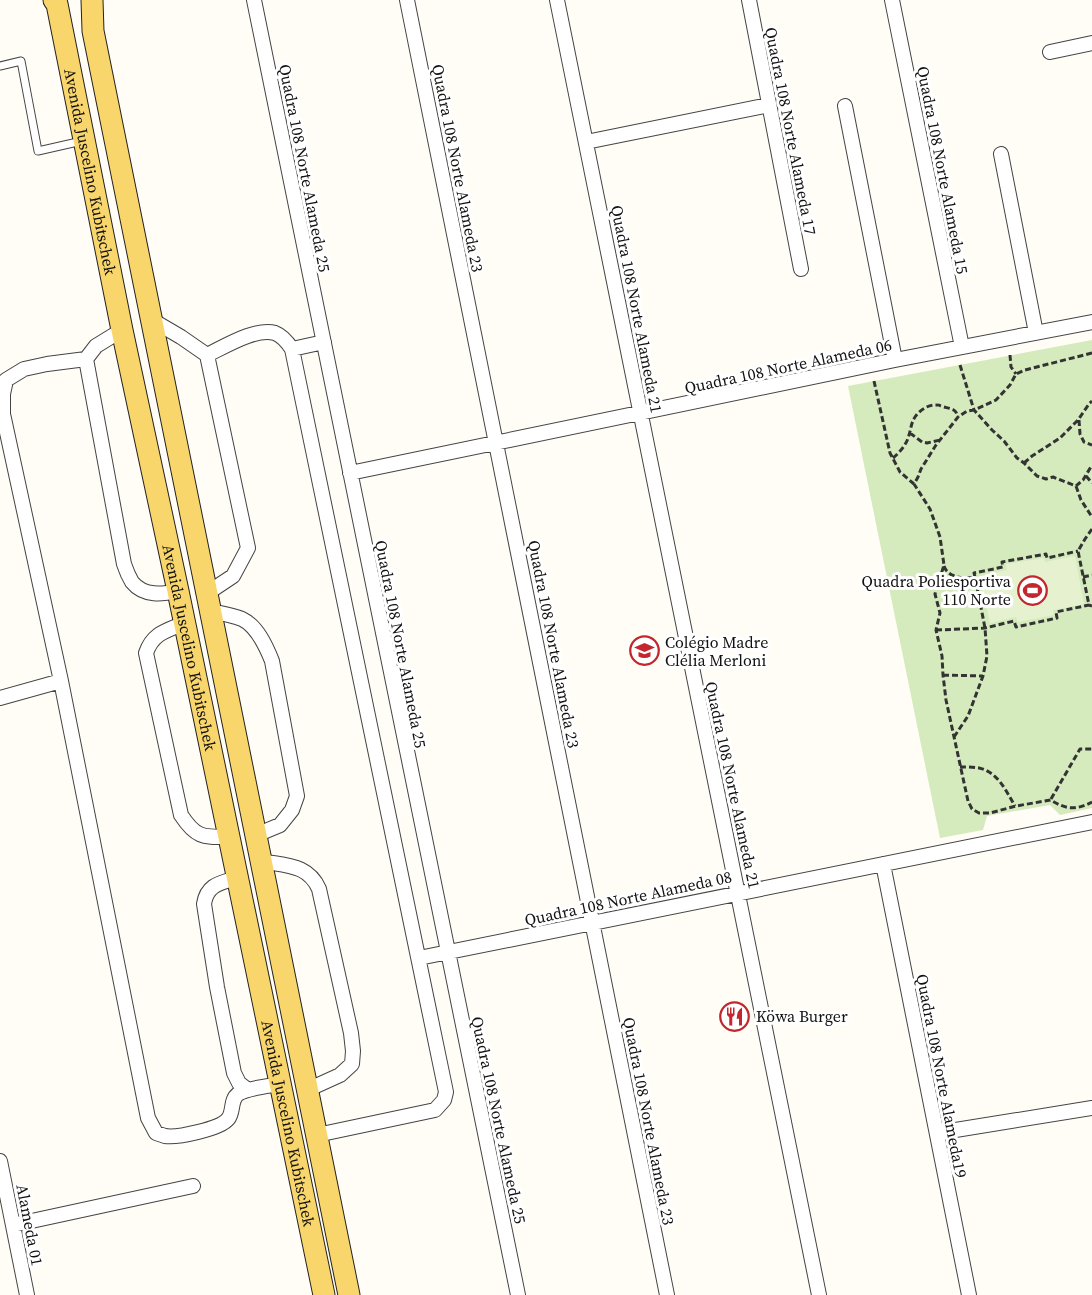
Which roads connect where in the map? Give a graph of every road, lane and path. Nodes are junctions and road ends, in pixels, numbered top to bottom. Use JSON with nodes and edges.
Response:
{"nodes":[{"id":1,"x":54,"y":0,"type":"edge"},
{"id":2,"x":92,"y":0,"type":"edge"},
{"id":3,"x":254,"y":0,"type":"edge"},
{"id":4,"x":407,"y":0,"type":"edge"},
{"id":5,"x":557,"y":0,"type":"edge"},
{"id":6,"x":749,"y":0,"type":"edge"},
{"id":7,"x":892,"y":0,"type":"edge"},
{"id":8,"x":1092,"y":43,"type":"edge"},
{"id":9,"x":1050,"y":52,"type":"dead end"},
{"id":10,"x":0,"y":66,"type":"edge"},
{"id":11,"x":769,"y":105,"type":"junction"},
{"id":12,"x":845,"y":106,"type":"dead end"},
{"id":13,"x":84,"y":140,"type":"junction"},
{"id":14,"x":586,"y":142,"type":"junction"},
{"id":15,"x":1001,"y":154,"type":"dead end"},
{"id":16,"x":801,"y":269,"type":"dead end"},
{"id":17,"x":152,"y":320,"type":"junction"},
{"id":18,"x":1092,"y":322,"type":"edge"},
{"id":19,"x":122,"y":330,"type":"junction"},
{"id":20,"x":1036,"y":333,"type":"junction"},
{"id":21,"x":324,"y":342,"type":"junction"},
{"id":22,"x":962,"y":347,"type":"junction"},
{"id":23,"x":292,"y":349,"type":"junction"},
{"id":24,"x":1092,"y":353,"type":"edge"},
{"id":25,"x":207,"y":355,"type":"junction"},
{"id":26,"x":1010,"y":355,"type":"dead end"},
{"id":27,"x":86,"y":359,"type":"junction"},
{"id":28,"x":895,"y":360,"type":"junction"},
{"id":29,"x":960,"y":365,"type":"dead end"},
{"id":30,"x":1016,"y":374,"type":"junction"},
{"id":31,"x":874,"y":381,"type":"dead end"},
{"id":32,"x":1092,"y":401,"type":"edge"},
{"id":33,"x":1092,"y":407,"type":"edge"},
{"id":34,"x":1087,"y":408,"type":"junction"},
{"id":35,"x":974,"y":410,"type":"junction"},
{"id":36,"x":641,"y":413,"type":"junction"},
{"id":37,"x":958,"y":417,"type":"junction"},
{"id":38,"x":1078,"y":420,"type":"junction"},
{"id":39,"x":910,"y":433,"type":"junction"},
{"id":40,"x":940,"y":440,"type":"junction"},
{"id":41,"x":496,"y":442,"type":"junction"},
{"id":42,"x":1092,"y":445,"type":"edge"},
{"id":43,"x":893,"y":458,"type":"junction"},
{"id":44,"x":1024,"y":463,"type":"junction"},
{"id":45,"x":1092,"y":465,"type":"edge"},
{"id":46,"x":350,"y":473,"type":"junction"},
{"id":47,"x":1086,"y":474,"type":"junction"},
{"id":48,"x":1092,"y":483,"type":"edge"},
{"id":49,"x":914,"y":484,"type":"junction"},
{"id":50,"x":1076,"y":486,"type":"junction"},
{"id":51,"x":1092,"y":517,"type":"edge"},
{"id":52,"x":1092,"y":529,"type":"edge"},
{"id":53,"x":1078,"y":551,"type":"junction"},
{"id":54,"x":944,"y":565,"type":"junction"},
{"id":55,"x":1092,"y":576,"type":"edge"},
{"id":56,"x":975,"y":577,"type":"junction"},
{"id":57,"x":1083,"y":577,"type":"junction"},
{"id":58,"x":178,"y":591,"type":"junction"},
{"id":59,"x":208,"y":603,"type":"junction"},
{"id":60,"x":1091,"y":605,"type":"edge"},
{"id":61,"x":185,"y":623,"type":"junction"},
{"id":62,"x":985,"y":628,"type":"junction"},
{"id":63,"x":936,"y":630,"type":"junction"},
{"id":64,"x":943,"y":675,"type":"junction"},
{"id":65,"x":983,"y":676,"type":"junction"},
{"id":66,"x":61,"y":681,"type":"junction"},
{"id":67,"x":0,"y":698,"type":"edge"},
{"id":68,"x":954,"y":737,"type":"junction"},
{"id":69,"x":1092,"y":749,"type":"edge"},
{"id":70,"x":960,"y":767,"type":"junction"},
{"id":71,"x":1051,"y":800,"type":"junction"},
{"id":72,"x":1092,"y":802,"type":"edge"},
{"id":73,"x":1016,"y":806,"type":"junction"},
{"id":74,"x":1092,"y":822,"type":"edge"},
{"id":75,"x":256,"y":835,"type":"junction"},
{"id":76,"x":229,"y":837,"type":"junction"},
{"id":77,"x":261,"y":861,"type":"junction"},
{"id":78,"x":883,"y":864,"type":"junction"},
{"id":79,"x":237,"y":878,"type":"junction"},
{"id":80,"x":738,"y":892,"type":"junction"},
{"id":81,"x":593,"y":923,"type":"junction"},
{"id":82,"x":447,"y":952,"type":"junction"},
{"id":83,"x":419,"y":958,"type":"junction"},
{"id":84,"x":280,"y":1084,"type":"junction"},
{"id":85,"x":248,"y":1090,"type":"junction"},
{"id":86,"x":307,"y":1090,"type":"junction"},
{"id":87,"x":1092,"y":1108,"type":"edge"},
{"id":88,"x":936,"y":1133,"type":"junction"},
{"id":89,"x":317,"y":1136,"type":"junction"},
{"id":90,"x":0,"y":1161,"type":"edge"},
{"id":91,"x":194,"y":1186,"type":"dead end"},
{"id":92,"x":13,"y":1225,"type":"junction"},
{"id":93,"x":27,"y":1295,"type":"edge"},
{"id":94,"x":324,"y":1295,"type":"edge"},
{"id":95,"x":349,"y":1295,"type":"edge"},
{"id":96,"x":518,"y":1295,"type":"edge"},
{"id":97,"x":668,"y":1295,"type":"edge"},
{"id":98,"x":819,"y":1295,"type":"edge"},
{"id":99,"x":969,"y":1295,"type":"edge"}],
"edges":[{"from":1,"to":13,"type":"main road","name":"Avenida Juscelino Kubitschek"},
{"from":2,"to":17,"type":"main road","name":"Avenida Juscelino Kubitschek"},
{"from":3,"to":21,"type":"street","name":"Quadra 108 Norte Alameda 25"},
{"from":4,"to":41,"type":"street","name":"Quadra 108 Norte Alameda 23"},
{"from":5,"to":14,"type":"street","name":"Quadra 108 Norte Alameda 21"},
{"from":6,"to":11,"type":"street","name":"Quadra 108 Norte Alameda 17"},
{"from":7,"to":22,"type":"street","name":"Quadra 108 Norte Alameda 15"},
{"from":8,"to":9,"type":"street"},
{"from":10,"to":13,"type":"lane"},
{"from":11,"to":14,"type":"street"},
{"from":11,"to":16,"type":"street","name":"Quadra 108 Norte Alameda 17"},
{"from":12,"to":28,"type":"street"},
{"from":13,"to":19,"type":"main road","name":"Avenida Juscelino Kubitschek"},
{"from":14,"to":36,"type":"street","name":"Quadra 108 Norte Alameda 21"},
{"from":15,"to":20,"type":"street"},
{"from":17,"to":25,"type":"street"},
{"from":17,"to":59,"type":"main road","name":"Avenida Juscelino Kubitschek"},
{"from":18,"to":20,"type":"street","name":"Quadra 108 Norte Alameda 06"},
{"from":19,"to":27,"type":"street"},
{"from":19,"to":58,"type":"main road","name":"Avenida Juscelino Kubitschek"},
{"from":20,"to":22,"type":"street","name":"Quadra 108 Norte Alameda 06"},
{"from":21,"to":23,"type":"street"},
{"from":21,"to":46,"type":"street","name":"Quadra 108 Norte Alameda 25"},
{"from":22,"to":28,"type":"street","name":"Quadra 108 Norte Alameda 06"},
{"from":23,"to":25,"type":"street"},
{"from":23,"to":83,"type":"street"},
{"from":24,"to":30,"type":"path"},
{"from":25,"to":59,"type":"street"},
{"from":26,"to":30,"type":"path"},
{"from":27,"to":58,"type":"street"},
{"from":27,"to":66,"type":"street"},
{"from":28,"to":36,"type":"street","name":"Quadra 108 Norte Alameda 06"},
{"from":29,"to":35,"type":"path"},
{"from":30,"to":35,"type":"path"},
{"from":31,"to":43,"type":"path"},
{"from":32,"to":34,"type":"path"},
{"from":33,"to":34,"type":"path"},
{"from":34,"to":38,"type":"path"},
{"from":35,"to":37,"type":"path"},
{"from":35,"to":44,"type":"path"},
{"from":36,"to":41,"type":"street","name":"Quadra 108 Norte Alameda 06"},
{"from":36,"to":80,"type":"street","name":"Quadra 108 Norte Alameda 21"},
{"from":37,"to":39,"type":"path"},
{"from":37,"to":40,"type":"path"},
{"from":38,"to":42,"type":"path"},
{"from":38,"to":44,"type":"path"},
{"from":39,"to":40,"type":"path"},
{"from":39,"to":43,"type":"path"},
{"from":40,"to":49,"type":"path"},
{"from":41,"to":46,"type":"street","name":"Quadra 108 Norte Alameda 06"},
{"from":41,"to":81,"type":"street","name":"Quadra 108 Norte Alameda 23"},
{"from":43,"to":49,"type":"path"},
{"from":44,"to":50,"type":"path"},
{"from":45,"to":47,"type":"path"},
{"from":46,"to":82,"type":"street","name":"Quadra 108 Norte Alameda 25"},
{"from":47,"to":48,"type":"path"},
{"from":47,"to":50,"type":"path"},
{"from":49,"to":54,"type":"path"},
{"from":50,"to":51,"type":"path"},
{"from":52,"to":53,"type":"path"},
{"from":53,"to":56,"type":"path"},
{"from":53,"to":57,"type":"path"},
{"from":54,"to":56,"type":"path"},
{"from":54,"to":63,"type":"path"},
{"from":55,"to":57,"type":"path"},
{"from":56,"to":62,"type":"path"},
{"from":57,"to":60,"type":"path"},
{"from":58,"to":61,"type":"main road","name":"Avenida Juscelino Kubitschek"},
{"from":59,"to":75,"type":"main road","name":"Avenida Juscelino Kubitschek"},
{"from":59,"to":75,"type":"street"},
{"from":60,"to":62,"type":"path"},
{"from":61,"to":76,"type":"main road","name":"Avenida Juscelino Kubitschek"},
{"from":61,"to":76,"type":"street"},
{"from":62,"to":63,"type":"path"},
{"from":62,"to":65,"type":"path"},
{"from":63,"to":64,"type":"path"},
{"from":64,"to":65,"type":"path"},
{"from":64,"to":68,"type":"path"},
{"from":65,"to":68,"type":"path"},
{"from":66,"to":67,"type":"street"},
{"from":66,"to":85,"type":"street"},
{"from":68,"to":70,"type":"path"},
{"from":69,"to":71,"type":"path"},
{"from":70,"to":73,"type":"path"},
{"from":70,"to":73,"type":"path"},
{"from":71,"to":72,"type":"path"},
{"from":71,"to":73,"type":"path"},
{"from":74,"to":78,"type":"street","name":"Quadra 108 Norte Alameda 08"},
{"from":75,"to":77,"type":"main road","name":"Avenida Juscelino Kubitschek"},
{"from":76,"to":79,"type":"main road","name":"Avenida Juscelino Kubitschek"},
{"from":77,"to":86,"type":"main road","name":"Avenida Juscelino Kubitschek"},
{"from":77,"to":86,"type":"street","name":"Avenida Juscelino Kubitschek"},
{"from":78,"to":80,"type":"street","name":"Quadra 108 Norte Alameda 08"},
{"from":78,"to":88,"type":"street","name":"Quadra 108 Norte Alameda19"},
{"from":79,"to":84,"type":"main road","name":"Avenida Juscelino Kubitschek"},
{"from":79,"to":85,"type":"street"},
{"from":80,"to":81,"type":"street","name":"Quadra 108 Norte Alameda 08"},
{"from":80,"to":98,"type":"street","name":"Quadra 108 Norte Alameda 21"},
{"from":81,"to":82,"type":"street","name":"Quadra 108 Norte Alameda 08"},
{"from":81,"to":97,"type":"street","name":"Quadra 108 Norte Alameda 23"},
{"from":82,"to":83,"type":"street","name":"Quadra 108 Norte Alameda 08"},
{"from":82,"to":96,"type":"street","name":"Quadra 108 Norte Alameda 25"},
{"from":83,"to":89,"type":"street"},
{"from":84,"to":85,"type":"street"},
{"from":84,"to":94,"type":"main road","name":"Avenida Juscelino Kubitschek"},
{"from":86,"to":89,"type":"main road","name":"Avenida Juscelino Kubitschek"},
{"from":87,"to":88,"type":"street"},
{"from":88,"to":99,"type":"street","name":"Quadra 108 Norte Alameda19"},
{"from":89,"to":95,"type":"main road","name":"Avenida Juscelino Kubitschek"},
{"from":90,"to":92,"type":"street","name":"Alameda 01"},
{"from":91,"to":92,"type":"street"},
{"from":92,"to":93,"type":"street","name":"Alameda 01"}]}
